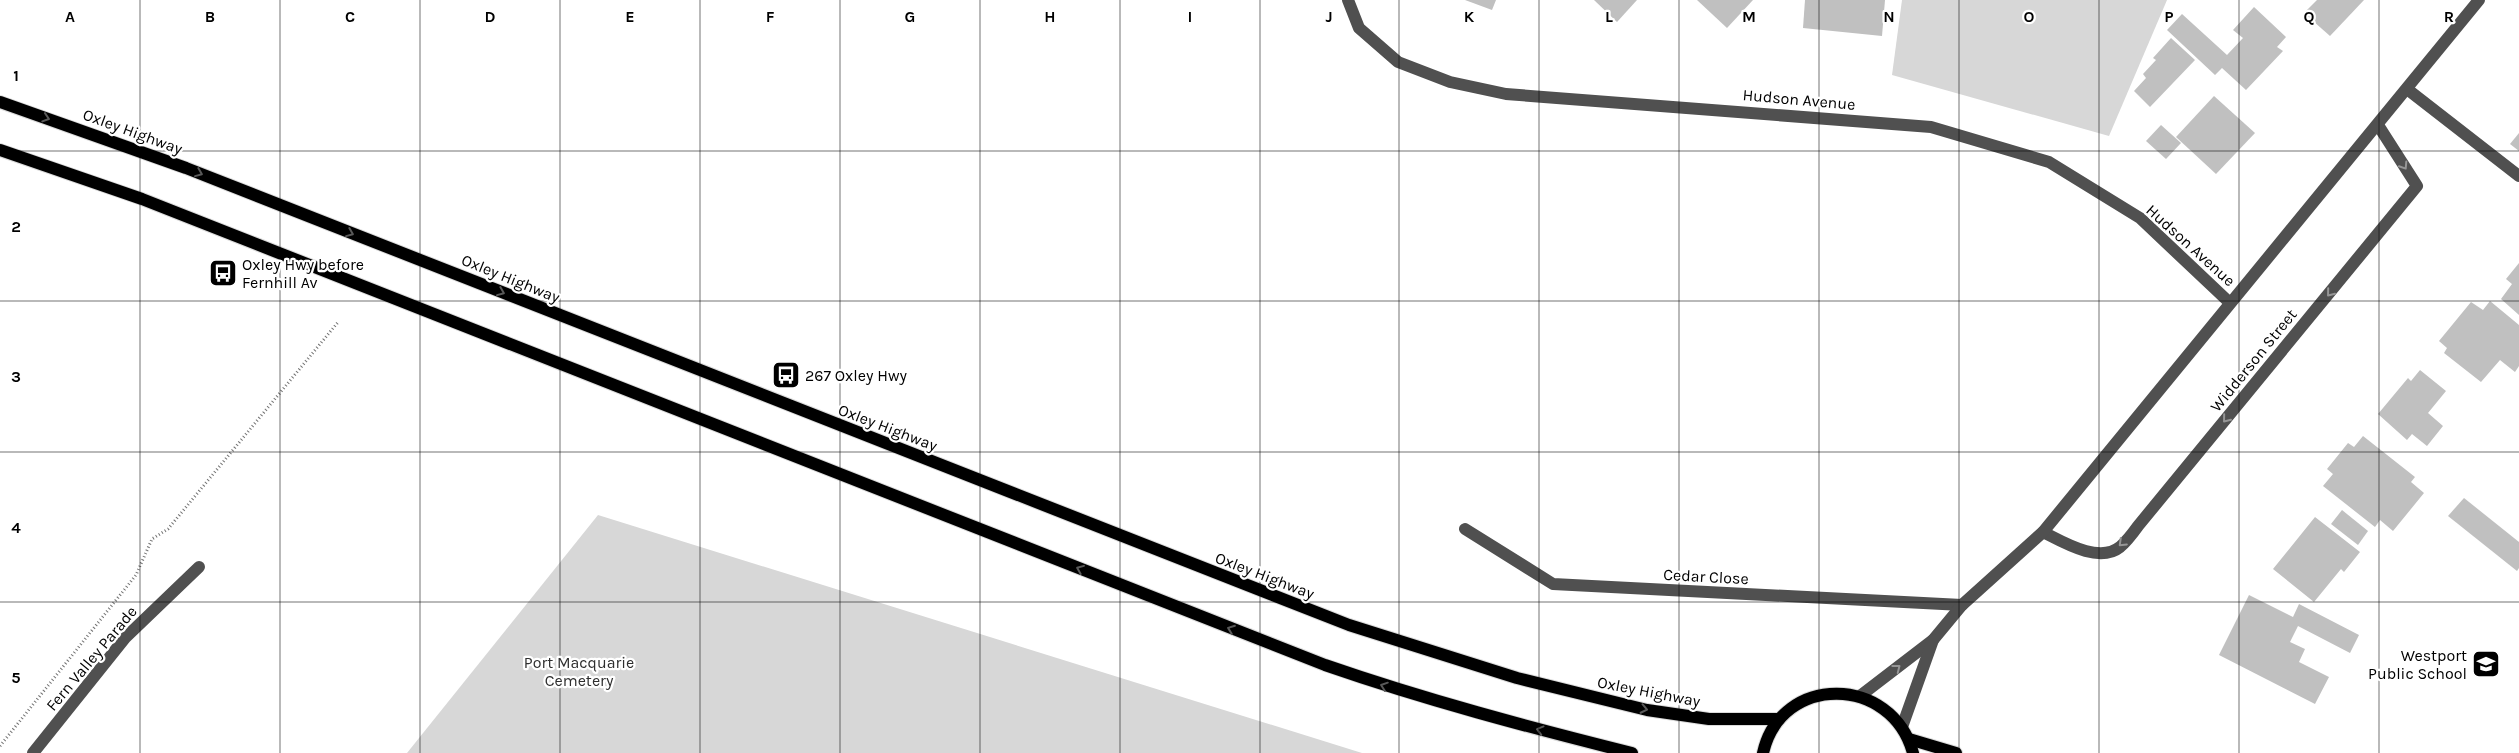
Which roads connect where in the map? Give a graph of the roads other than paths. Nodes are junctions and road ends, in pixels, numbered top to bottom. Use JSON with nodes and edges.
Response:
{"nodes":[{"id":1,"x":1348,"y":0,"type":"edge"},
{"id":2,"x":2479,"y":0,"type":"edge"},
{"id":3,"x":2407,"y":89,"type":"junction"},
{"id":4,"x":0,"y":102,"type":"edge"},
{"id":5,"x":2378,"y":125,"type":"junction"},
{"id":6,"x":0,"y":150,"type":"edge"},
{"id":7,"x":2519,"y":176,"type":"edge"},
{"id":8,"x":2230,"y":303,"type":"junction"},
{"id":9,"x":1465,"y":529,"type":"dead end"},
{"id":10,"x":2042,"y":532,"type":"junction"},
{"id":11,"x":199,"y":567,"type":"dead end"},
{"id":12,"x":1962,"y":605,"type":"junction"},
{"id":13,"x":1933,"y":640,"type":"junction"},
{"id":14,"x":1860,"y":696,"type":"junction"},
{"id":15,"x":1779,"y":719,"type":"junction"},
{"id":16,"x":1902,"y":727,"type":"junction"},
{"id":17,"x":1909,"y":739,"type":"junction"},
{"id":18,"x":33,"y":753,"type":"edge"},
{"id":19,"x":1632,"y":753,"type":"edge"},
{"id":20,"x":1762,"y":753,"type":"edge"},
{"id":21,"x":1913,"y":753,"type":"edge"},
{"id":22,"x":1956,"y":753,"type":"edge"}],
"edges":[{"from":1,"to":8,"type":"street","name":"Hudson Avenue"},
{"from":2,"to":3,"type":"street"},
{"from":3,"to":5,"type":"street"},
{"from":3,"to":7,"type":"street"},
{"from":4,"to":15,"type":"main road","name":"Oxley Highway","one_way":true},
{"from":5,"to":8,"type":"street"},
{"from":5,"to":10,"type":"street","name":"Widderson Street","one_way":true},
{"from":19,"to":6,"type":"main road","one_way":true},
{"from":8,"to":10,"type":"street"},
{"from":9,"to":12,"type":"street","name":"Cedar Close"},
{"from":10,"to":12,"type":"street"},
{"from":11,"to":18,"type":"street","name":"Fern Valley Parade"},
{"from":12,"to":13,"type":"street"},
{"from":14,"to":13,"type":"street","one_way":true},
{"from":13,"to":16,"type":"street"},
{"from":14,"to":15,"type":"main road"},
{"from":14,"to":16,"type":"main road"},
{"from":15,"to":20,"type":"main road"},
{"from":16,"to":17,"type":"main road"},
{"from":17,"to":21,"type":"main road"},
{"from":17,"to":22,"type":"main road"}]}
